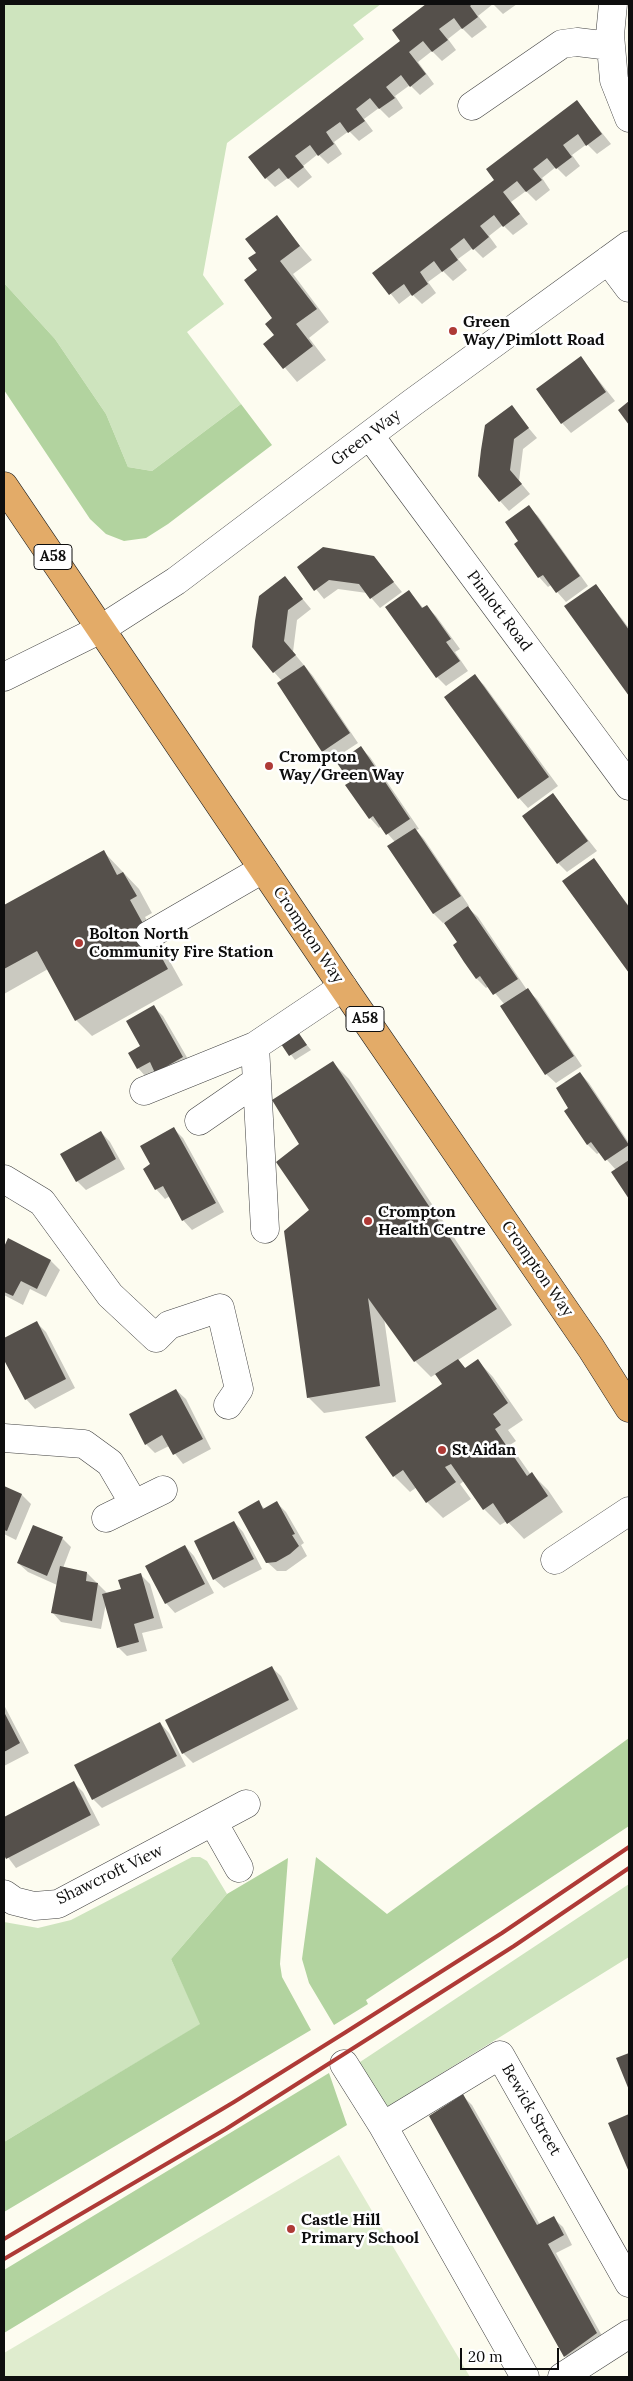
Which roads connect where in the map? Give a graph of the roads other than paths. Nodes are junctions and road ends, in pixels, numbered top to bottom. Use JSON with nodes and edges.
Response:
{"nodes":[{"id":1,"x":613,"y":4,"type":"edge"},
{"id":2,"x":610,"y":46,"type":"junction"},
{"id":3,"x":472,"y":106,"type":"dead end"},
{"id":4,"x":629,"y":118,"type":"edge"},
{"id":5,"x":619,"y":252,"type":"edge"},
{"id":6,"x":629,"y":288,"type":"edge"},
{"id":7,"x":370,"y":436,"type":"junction"},
{"id":8,"x":4,"y":486,"type":"edge"},
{"id":9,"x":101,"y":629,"type":"junction"},
{"id":10,"x":4,"y":677,"type":"edge"},
{"id":11,"x":629,"y":786,"type":"edge"},
{"id":12,"x":263,"y":869,"type":"junction"},
{"id":13,"x":149,"y":934,"type":"dead end"},
{"id":14,"x":342,"y":987,"type":"junction"},
{"id":15,"x":255,"y":1046,"type":"junction"},
{"id":16,"x":257,"y":1082,"type":"junction"},
{"id":17,"x":144,"y":1091,"type":"dead end"},
{"id":18,"x":199,"y":1121,"type":"dead end"},
{"id":19,"x":4,"y":1179,"type":"edge"},
{"id":20,"x":266,"y":1229,"type":"dead end"},
{"id":21,"x":228,"y":1405,"type":"dead end"},
{"id":22,"x":629,"y":1408,"type":"edge"},
{"id":23,"x":4,"y":1438,"type":"edge"},
{"id":24,"x":163,"y":1490,"type":"dead end"},
{"id":25,"x":134,"y":1504,"type":"junction"},
{"id":26,"x":629,"y":1512,"type":"edge"},
{"id":27,"x":106,"y":1518,"type":"dead end"},
{"id":28,"x":555,"y":1560,"type":"dead end"},
{"id":29,"x":246,"y":1804,"type":"dead end"},
{"id":30,"x":213,"y":1822,"type":"junction"},
{"id":31,"x":239,"y":1868,"type":"dead end"},
{"id":32,"x":4,"y":1894,"type":"edge"},
{"id":33,"x":344,"y":2064,"type":"dead end"},
{"id":34,"x":383,"y":2126,"type":"junction"},
{"id":35,"x":629,"y":2283,"type":"edge"},
{"id":36,"x":629,"y":2334,"type":"edge"},
{"id":37,"x":525,"y":2377,"type":"edge"},
{"id":38,"x":562,"y":2377,"type":"edge"}],
"edges":[{"from":1,"to":2,"type":"street"},
{"from":2,"to":3,"type":"street"},
{"from":2,"to":4,"type":"street"},
{"from":5,"to":6,"type":"street"},
{"from":5,"to":7,"type":"street","name":"Green Way"},
{"from":7,"to":9,"type":"street","name":"Green Way"},
{"from":7,"to":11,"type":"street","name":"Pimlott Road"},
{"from":8,"to":9,"type":"highway","name":"Crompton Way","number":"A58"},
{"from":9,"to":10,"type":"street","name":"Green Way"},
{"from":9,"to":12,"type":"highway","name":"Crompton Way","number":"A58"},
{"from":12,"to":13,"type":"street"},
{"from":12,"to":14,"type":"highway","name":"Crompton Way","number":"A58"},
{"from":14,"to":15,"type":"street"},
{"from":14,"to":22,"type":"highway","name":"Crompton Way","number":"A58"},
{"from":15,"to":16,"type":"street"},
{"from":15,"to":17,"type":"street"},
{"from":16,"to":18,"type":"street"},
{"from":16,"to":20,"type":"street"},
{"from":19,"to":21,"type":"street"},
{"from":23,"to":25,"type":"street"},
{"from":24,"to":25,"type":"street"},
{"from":25,"to":27,"type":"street"},
{"from":26,"to":28,"type":"street"},
{"from":29,"to":30,"type":"street","name":"Shawcroft View"},
{"from":30,"to":31,"type":"street"},
{"from":30,"to":32,"type":"street","name":"Shawcroft View"},
{"from":33,"to":34,"type":"street"},
{"from":34,"to":35,"type":"street","name":"Bewick Street"},
{"from":34,"to":37,"type":"street"},
{"from":36,"to":38,"type":"street"}]}
